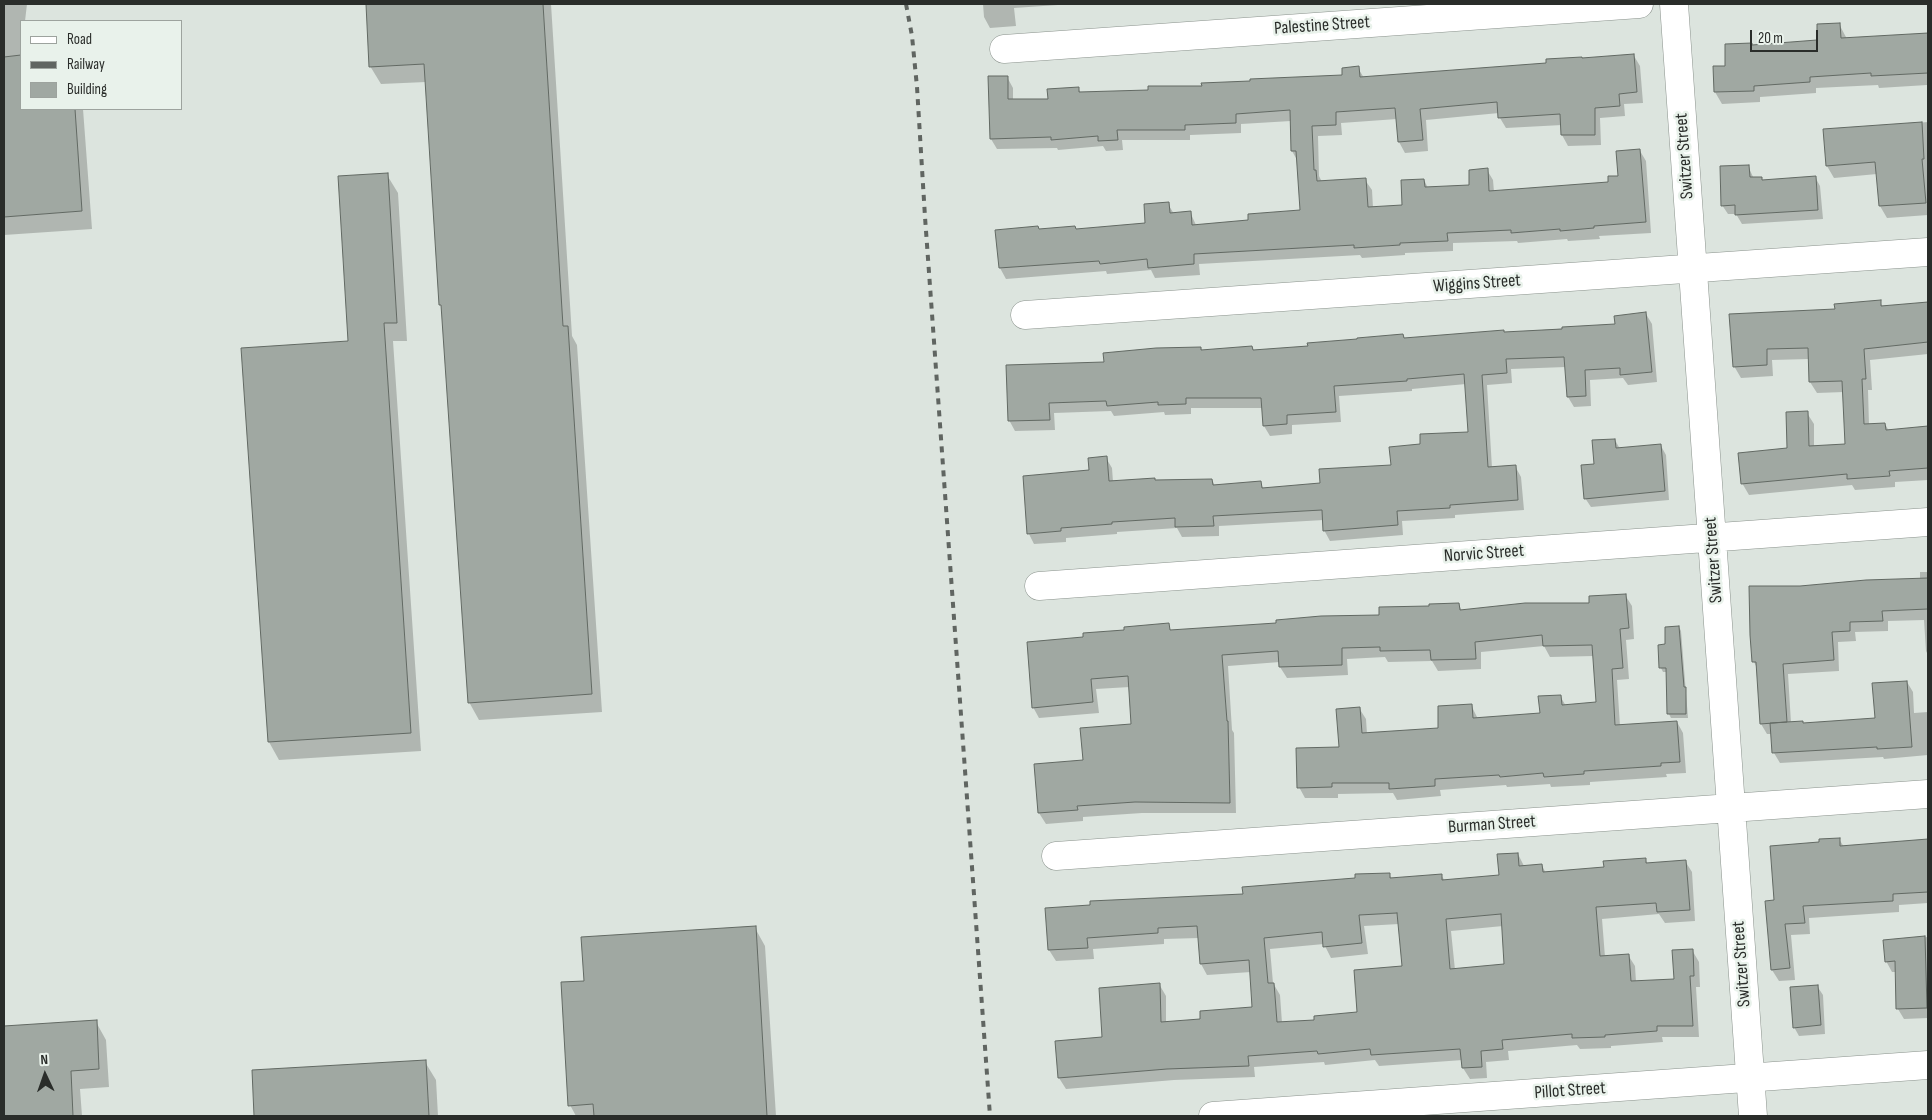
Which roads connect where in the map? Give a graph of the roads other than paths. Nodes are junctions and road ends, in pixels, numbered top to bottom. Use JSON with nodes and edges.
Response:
{"nodes":[{"id":1,"x":1639,"y":4,"type":"edge"},
{"id":2,"x":1674,"y":4,"type":"edge"},
{"id":3,"x":1004,"y":49,"type":"dead end"},
{"id":4,"x":1928,"y":252,"type":"edge"},
{"id":5,"x":1693,"y":269,"type":"junction"},
{"id":6,"x":1025,"y":315,"type":"dead end"},
{"id":7,"x":1928,"y":522,"type":"edge"},
{"id":8,"x":1712,"y":538,"type":"junction"},
{"id":9,"x":1040,"y":586,"type":"dead end"},
{"id":10,"x":1928,"y":794,"type":"edge"},
{"id":11,"x":1731,"y":808,"type":"junction"},
{"id":12,"x":1056,"y":856,"type":"dead end"},
{"id":13,"x":1928,"y":1065,"type":"edge"},
{"id":14,"x":1750,"y":1078,"type":"junction"},
{"id":15,"x":1213,"y":1116,"type":"edge"},
{"id":16,"x":1753,"y":1116,"type":"edge"}],
"edges":[{"from":1,"to":3,"type":"street","name":"Palestine Street"},
{"from":2,"to":5,"type":"street","name":"Switzer Street"},
{"from":4,"to":5,"type":"street","name":"Wiggins Street"},
{"from":5,"to":6,"type":"street","name":"Wiggins Street"},
{"from":5,"to":8,"type":"street","name":"Switzer Street"},
{"from":7,"to":8,"type":"street","name":"Norvic Street"},
{"from":8,"to":9,"type":"street","name":"Norvic Street"},
{"from":8,"to":11,"type":"street","name":"Switzer Street"},
{"from":10,"to":11,"type":"street","name":"Burman Street"},
{"from":11,"to":12,"type":"street","name":"Burman Street"},
{"from":11,"to":14,"type":"street","name":"Switzer Street"},
{"from":13,"to":14,"type":"street","name":"Pillot Street"},
{"from":14,"to":15,"type":"street","name":"Pillot Street"},
{"from":14,"to":16,"type":"street","name":"Switzer Street"}]}
